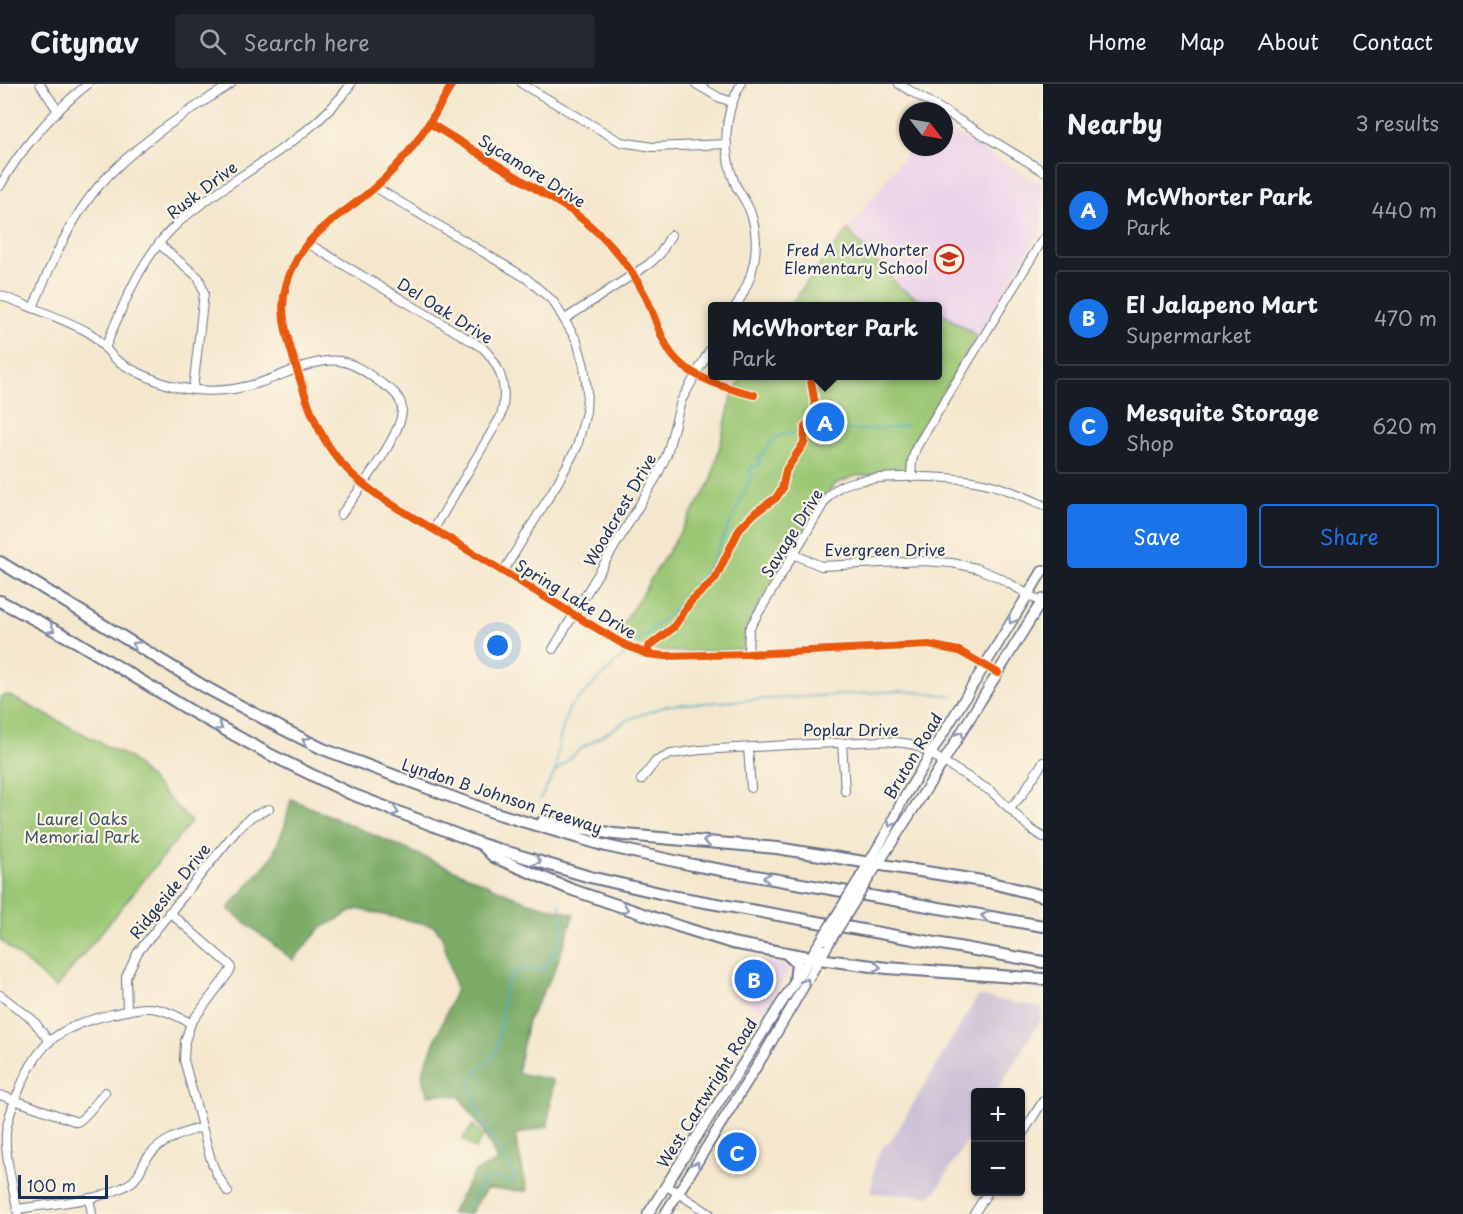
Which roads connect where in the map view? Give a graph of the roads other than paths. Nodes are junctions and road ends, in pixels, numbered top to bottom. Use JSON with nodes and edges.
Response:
{"nodes":[{"id":1,"x":40,"y":84,"type":"edge"},
{"id":2,"x":88,"y":84,"type":"edge"},
{"id":3,"x":231,"y":84,"type":"edge"},
{"id":4,"x":351,"y":84,"type":"edge"},
{"id":5,"x":452,"y":84,"type":"edge"},
{"id":6,"x":522,"y":84,"type":"edge"},
{"id":7,"x":696,"y":84,"type":"edge"},
{"id":8,"x":741,"y":84,"type":"edge"},
{"id":9,"x":899,"y":84,"type":"edge"},
{"id":10,"x":732,"y":102,"type":"junction"},
{"id":11,"x":929,"y":102,"type":"edge"},
{"id":12,"x":58,"y":111,"type":"junction"},
{"id":13,"x":953,"y":116,"type":"edge"},
{"id":14,"x":431,"y":124,"type":"junction"},
{"id":15,"x":727,"y":144,"type":"junction"},
{"id":16,"x":1043,"y":171,"type":"edge"},
{"id":17,"x":0,"y":186,"type":"edge"},
{"id":18,"x":375,"y":187,"type":"junction"},
{"id":19,"x":671,"y":235,"type":"dead end"},
{"id":20,"x":1043,"y":239,"type":"edge"},
{"id":21,"x":159,"y":244,"type":"junction"},
{"id":22,"x":309,"y":244,"type":"junction"},
{"id":23,"x":634,"y":275,"type":"junction"},
{"id":24,"x":0,"y":295,"type":"edge"},
{"id":25,"x":738,"y":302,"type":"edge"},
{"id":26,"x":33,"y":308,"type":"junction"},
{"id":27,"x":565,"y":319,"type":"junction"},
{"id":28,"x":105,"y":348,"type":"junction"},
{"id":29,"x":708,"y":353,"type":"edge"},
{"id":30,"x":297,"y":370,"type":"junction"},
{"id":31,"x":696,"y":374,"type":"junction"},
{"id":32,"x":193,"y":389,"type":"junction"},
{"id":33,"x":754,"y":395,"type":"dead end"},
{"id":34,"x":911,"y":477,"type":"junction"},
{"id":35,"x":363,"y":484,"type":"junction"},
{"id":36,"x":1043,"y":505,"type":"edge"},
{"id":37,"x":340,"y":515,"type":"dead end"},
{"id":38,"x":434,"y":529,"type":"junction"},
{"id":39,"x":793,"y":554,"type":"junction"},
{"id":40,"x":0,"y":562,"type":"edge"},
{"id":41,"x":1043,"y":570,"type":"edge"},
{"id":42,"x":503,"y":572,"type":"junction"},
{"id":43,"x":1028,"y":594,"type":"junction"},
{"id":44,"x":1042,"y":600,"type":"edge"},
{"id":45,"x":0,"y":601,"type":"edge"},
{"id":46,"x":574,"y":615,"type":"junction"},
{"id":47,"x":553,"y":649,"type":"dead end"},
{"id":48,"x":748,"y":654,"type":"junction"},
{"id":49,"x":985,"y":665,"type":"junction"},
{"id":50,"x":998,"y":673,"type":"junction"},
{"id":51,"x":842,"y":742,"type":"junction"},
{"id":52,"x":748,"y":748,"type":"junction"},
{"id":53,"x":931,"y":754,"type":"junction"},
{"id":54,"x":944,"y":762,"type":"junction"},
{"id":55,"x":1043,"y":762,"type":"edge"},
{"id":56,"x":641,"y":780,"type":"dead end"},
{"id":57,"x":751,"y":788,"type":"dead end"},
{"id":58,"x":431,"y":789,"type":"junction"},
{"id":59,"x":845,"y":791,"type":"dead end"},
{"id":60,"x":269,"y":808,"type":"dead end"},
{"id":61,"x":1010,"y":808,"type":"junction"},
{"id":62,"x":1043,"y":837,"type":"edge"},
{"id":63,"x":481,"y":844,"type":"junction"},
{"id":64,"x":873,"y":863,"type":"junction"},
{"id":65,"x":1043,"y":896,"type":"edge"},
{"id":66,"x":169,"y":912,"type":"junction"},
{"id":67,"x":1043,"y":926,"type":"edge"},
{"id":68,"x":786,"y":953,"type":"junction"},
{"id":69,"x":815,"y":958,"type":"junction"},
{"id":70,"x":1043,"y":962,"type":"edge"},
{"id":71,"x":1043,"y":979,"type":"edge"},
{"id":72,"x":795,"y":981,"type":"junction"},
{"id":73,"x":0,"y":995,"type":"edge"},
{"id":74,"x":779,"y":1004,"type":"junction"},
{"id":75,"x":789,"y":1010,"type":"junction"},
{"id":76,"x":127,"y":1011,"type":"junction"},
{"id":77,"x":191,"y":1023,"type":"junction"},
{"id":78,"x":50,"y":1041,"type":"junction"},
{"id":79,"x":754,"y":1045,"type":"junction"},
{"id":80,"x":765,"y":1052,"type":"junction"},
{"id":81,"x":105,"y":1092,"type":"dead end"},
{"id":82,"x":0,"y":1095,"type":"edge"},
{"id":83,"x":15,"y":1100,"type":"junction"},
{"id":84,"x":1043,"y":1101,"type":"edge"},
{"id":85,"x":202,"y":1127,"type":"junction"},
{"id":86,"x":1025,"y":1130,"type":"edge"},
{"id":87,"x":667,"y":1186,"type":"junction"},
{"id":88,"x":228,"y":1192,"type":"dead end"},
{"id":89,"x":679,"y":1194,"type":"junction"},
{"id":90,"x":985,"y":1196,"type":"edge"},
{"id":91,"x":89,"y":1198,"type":"junction"},
{"id":92,"x":17,"y":1211,"type":"edge"},
{"id":93,"x":92,"y":1214,"type":"edge"},
{"id":94,"x":648,"y":1214,"type":"edge"},
{"id":95,"x":665,"y":1214,"type":"edge"},
{"id":96,"x":711,"y":1214,"type":"edge"},
{"id":97,"x":974,"y":1214,"type":"edge"}],
"edges":[{"from":1,"to":12,"type":"street"},
{"from":2,"to":12,"type":"street"},
{"from":3,"to":26,"type":"street"},
{"from":4,"to":21,"type":"street","name":"Rusk Drive"},
{"from":5,"to":14,"type":"street","name":"Spring Lake Drive"},
{"from":6,"to":15,"type":"street"},
{"from":7,"to":10,"type":"street"},
{"from":8,"to":10,"type":"street"},
{"from":9,"to":11,"type":"street"},
{"from":10,"to":15,"type":"street"},
{"from":12,"to":17,"type":"street"},
{"from":13,"to":16,"type":"street"},
{"from":14,"to":18,"type":"street","name":"Spring Lake Drive"},
{"from":14,"to":23,"type":"street","name":"Sycamore Drive"},
{"from":15,"to":25,"type":"street"},
{"from":18,"to":22,"type":"street","name":"Spring Lake Drive"},
{"from":18,"to":27,"type":"street"},
{"from":19,"to":23,"type":"street"},
{"from":20,"to":34,"type":"street"},
{"from":21,"to":28,"type":"street","name":"Rusk Drive"},
{"from":21,"to":32,"type":"street"},
{"from":22,"to":30,"type":"street","name":"Spring Lake Drive"},
{"from":22,"to":38,"type":"street","name":"Del Oak Drive"},
{"from":23,"to":27,"type":"street"},
{"from":23,"to":31,"type":"street","name":"Sycamore Drive"},
{"from":24,"to":26,"type":"street"},
{"from":26,"to":28,"type":"street"},
{"from":27,"to":42,"type":"street"},
{"from":28,"to":32,"type":"street"},
{"from":29,"to":31,"type":"street","name":"Woodcrest Drive"},
{"from":30,"to":32,"type":"street"},
{"from":30,"to":35,"type":"street","name":"Spring Lake Drive"},
{"from":30,"to":35,"type":"street"},
{"from":31,"to":33,"type":"street","name":"Sycamore Drive"},
{"from":31,"to":46,"type":"street","name":"Woodcrest Drive"},
{"from":34,"to":36,"type":"street","name":"Savage Drive"},
{"from":34,"to":39,"type":"street","name":"Savage Drive"},
{"from":35,"to":37,"type":"street"},
{"from":35,"to":38,"type":"street","name":"Spring Lake Drive"},
{"from":38,"to":42,"type":"street","name":"Spring Lake Drive"},
{"from":39,"to":43,"type":"street","name":"Evergreen Drive"},
{"from":39,"to":48,"type":"street","name":"Savage Drive"},
{"from":58,"to":40,"type":"highway","name":"Lyndon B Johnson Freeway","one_way":true},
{"from":41,"to":43,"type":"main road","name":"Bruton Road"},
{"from":42,"to":46,"type":"street","name":"Spring Lake Drive"},
{"from":43,"to":44,"type":"street","name":"Evergreen Drive"},
{"from":43,"to":49,"type":"main road","name":"Bruton Road","one_way":true},
{"from":44,"to":50,"type":"main road","name":"Bruton Road"},
{"from":45,"to":63,"type":"highway","one_way":true},
{"from":46,"to":47,"type":"street","name":"Woodcrest Drive"},
{"from":46,"to":48,"type":"street","name":"Spring Lake Drive"},
{"from":48,"to":49,"type":"street","name":"Spring Lake Drive"},
{"from":49,"to":50,"type":"street","name":"Spring Lake Drive"},
{"from":49,"to":53,"type":"main road","name":"Bruton Road"},
{"from":54,"to":50,"type":"main road","name":"Bruton Road","one_way":true},
{"from":51,"to":52,"type":"street","name":"Poplar Drive"},
{"from":51,"to":53,"type":"street","name":"Poplar Drive"},
{"from":51,"to":59,"type":"street"},
{"from":52,"to":56,"type":"street","name":"Poplar Drive"},
{"from":52,"to":57,"type":"street"},
{"from":53,"to":54,"type":"street","name":"Poplar Drive"},
{"from":53,"to":64,"type":"main road","name":"Bruton Road","one_way":true},
{"from":54,"to":61,"type":"street","name":"Poplar Drive"},
{"from":54,"to":64,"type":"main road","name":"Bruton Road"},
{"from":55,"to":61,"type":"street"},
{"from":64,"to":58,"type":"highway","one_way":true},
{"from":67,"to":58,"type":"highway","name":"Lyndon B Johnson Freeway","one_way":true},
{"from":60,"to":66,"type":"street","name":"Ridgeside Drive"},
{"from":61,"to":62,"type":"street","name":"Poplar Drive"},
{"from":63,"to":68,"type":"highway","one_way":true},
{"from":63,"to":70,"type":"highway","one_way":true},
{"from":64,"to":65,"type":"highway"},
{"from":64,"to":69,"type":"main road","name":"Bruton Road","bridge":true},
{"from":66,"to":76,"type":"street","name":"Ridgeside Drive"},
{"from":66,"to":77,"type":"street"},
{"from":68,"to":69,"type":"highway"},
{"from":68,"to":72,"type":"highway"},
{"from":69,"to":71,"type":"highway","one_way":true},
{"from":69,"to":72,"type":"main road","name":"West Cartwright Road"},
{"from":75,"to":69,"type":"main road","name":"West Cartwright Road","one_way":true},
{"from":72,"to":74,"type":"main road","name":"West Cartwright Road"},
{"from":73,"to":78,"type":"street"},
{"from":74,"to":75,"type":"main road"},
{"from":74,"to":79,"type":"main road","name":"West Cartwright Road"},
{"from":75,"to":80,"type":"main road","name":"West Cartwright Road"},
{"from":76,"to":77,"type":"street"},
{"from":76,"to":78,"type":"street"},
{"from":77,"to":85,"type":"street"},
{"from":78,"to":83,"type":"street"},
{"from":79,"to":80,"type":"main road"},
{"from":79,"to":87,"type":"main road","name":"West Cartwright Road"},
{"from":89,"to":80,"type":"main road","name":"West Cartwright Road","one_way":true},
{"from":81,"to":83,"type":"street"},
{"from":82,"to":83,"type":"street"},
{"from":83,"to":92,"type":"street"},
{"from":84,"to":86,"type":"street"},
{"from":85,"to":88,"type":"street"},
{"from":85,"to":91,"type":"street"},
{"from":87,"to":89,"type":"street"},
{"from":87,"to":94,"type":"main road","name":"West Cartwright Road"},
{"from":89,"to":95,"type":"main road","name":"West Cartwright Road"},
{"from":89,"to":96,"type":"street"},
{"from":90,"to":97,"type":"street"},
{"from":91,"to":92,"type":"street"},
{"from":91,"to":93,"type":"street"}]}
